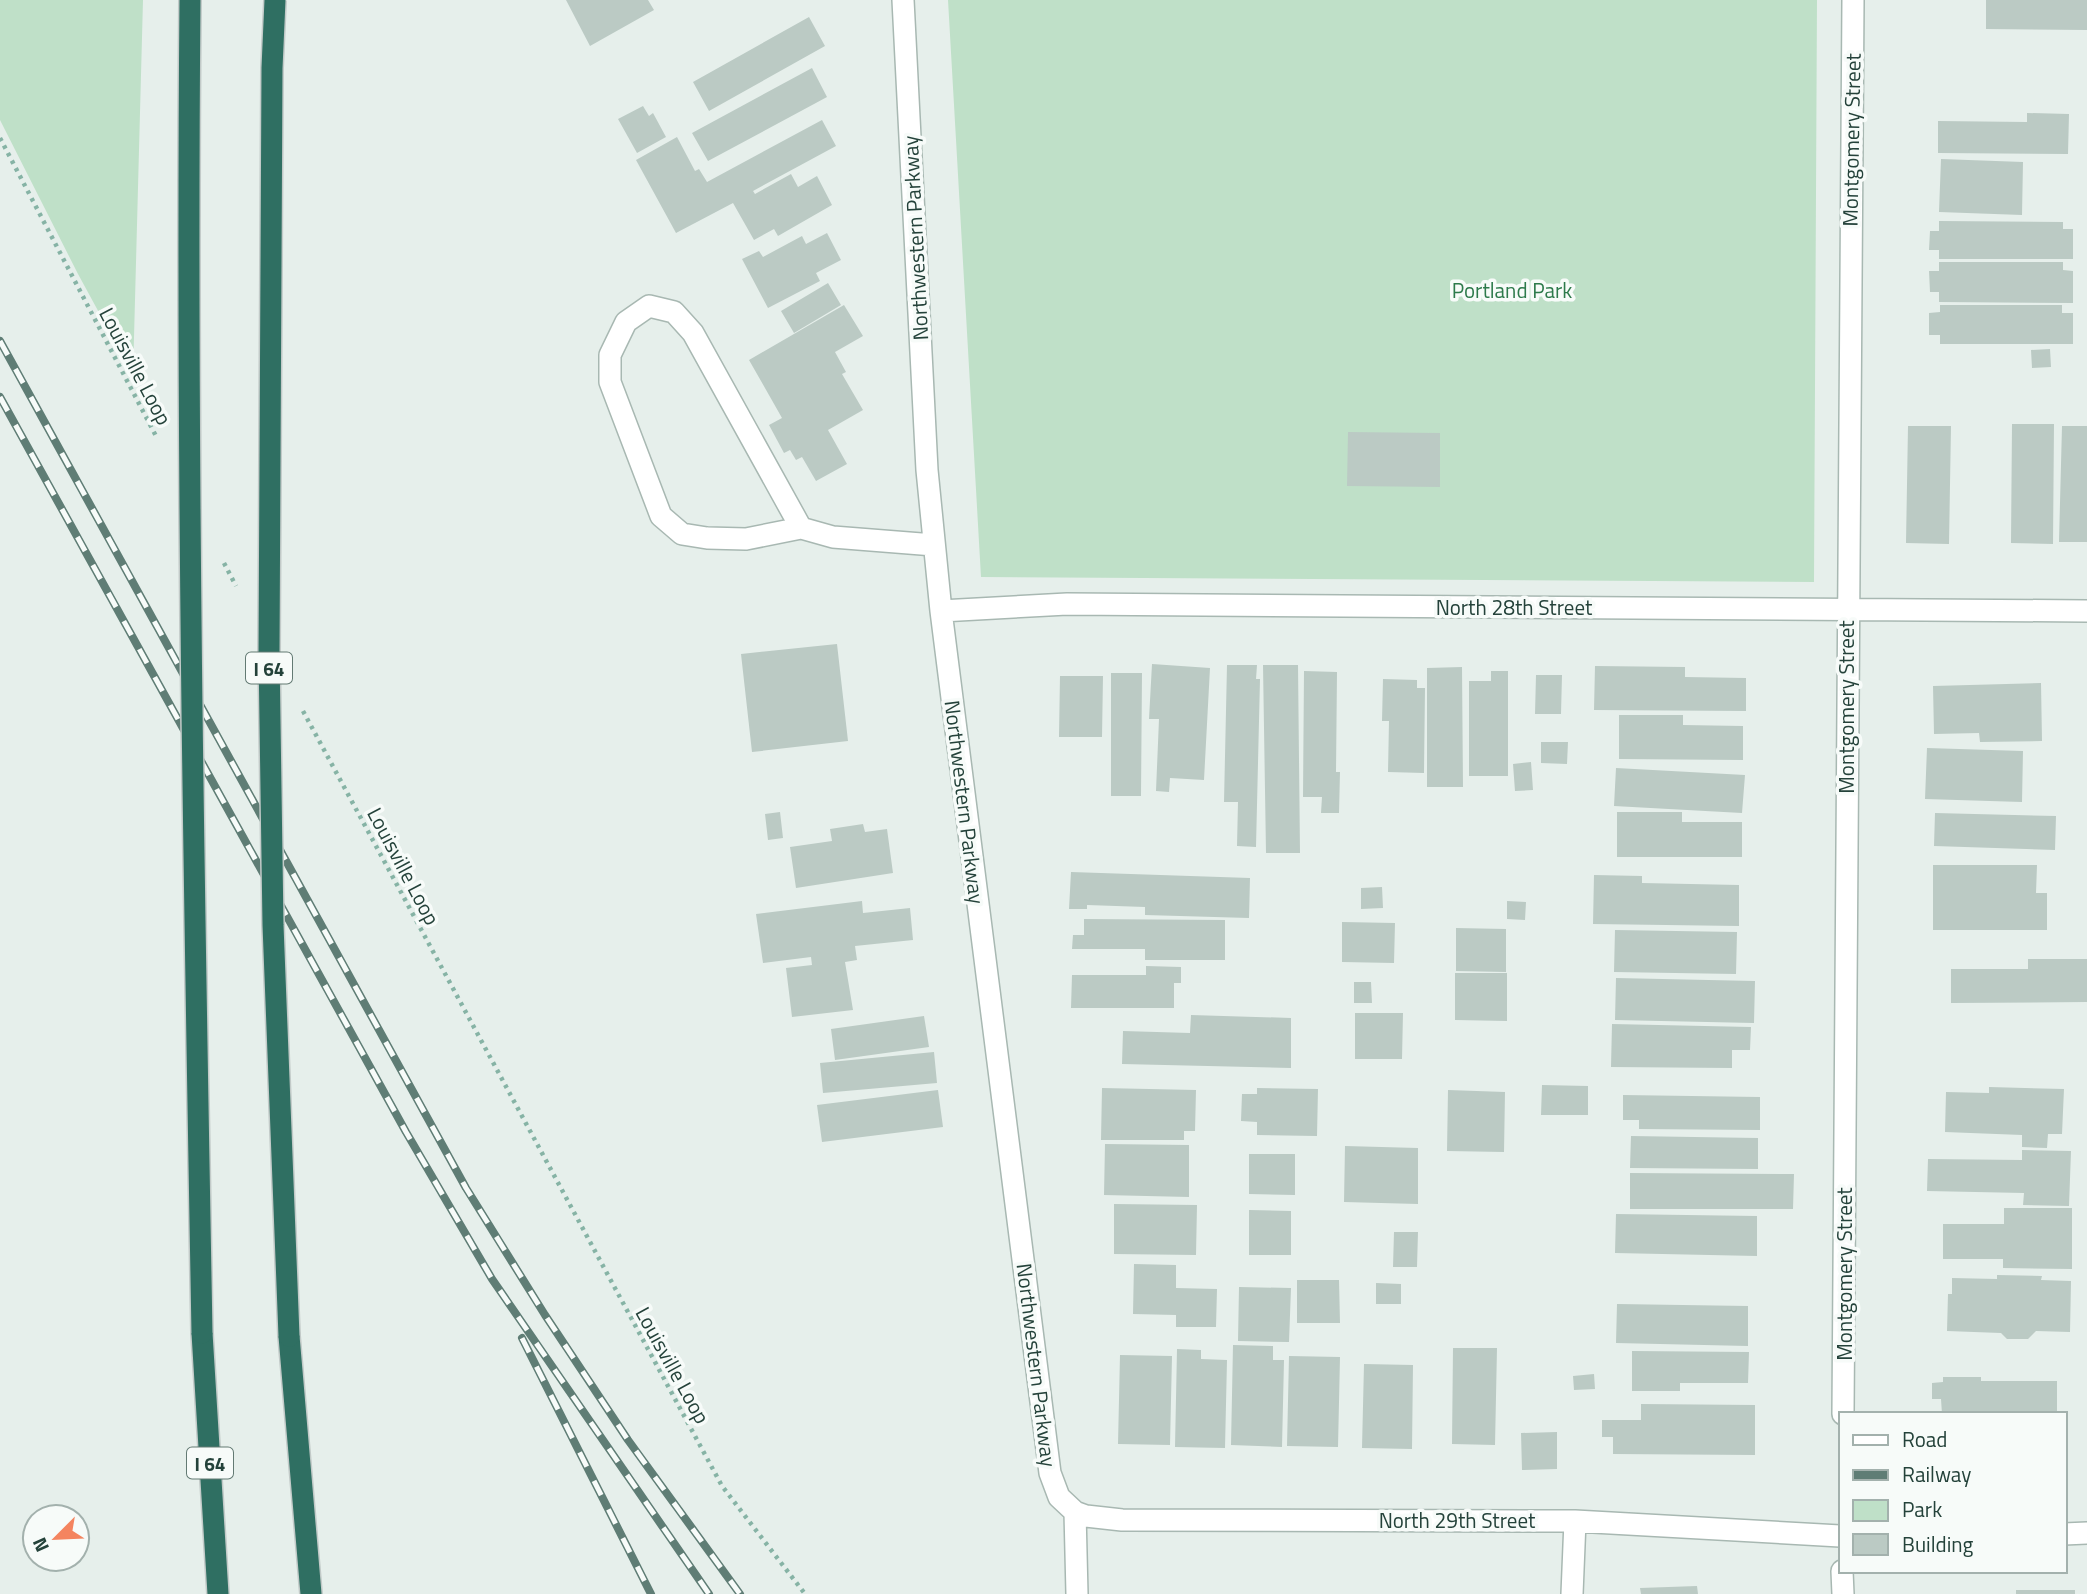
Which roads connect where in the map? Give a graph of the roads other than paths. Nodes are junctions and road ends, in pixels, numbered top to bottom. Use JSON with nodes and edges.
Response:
{"nodes":[{"id":1,"x":190,"y":0,"type":"edge"},
{"id":2,"x":275,"y":0,"type":"edge"},
{"id":3,"x":903,"y":0,"type":"edge"},
{"id":4,"x":1853,"y":0,"type":"edge"},
{"id":5,"x":802,"y":528,"type":"junction"},
{"id":6,"x":934,"y":545,"type":"junction"},
{"id":7,"x":1847,"y":609,"type":"junction"},
{"id":8,"x":941,"y":611,"type":"junction"},
{"id":9,"x":2087,"y":611,"type":"edge"},
{"id":10,"x":1843,"y":1412,"type":"edge"},
{"id":11,"x":1074,"y":1512,"type":"junction"},
{"id":12,"x":1575,"y":1521,"type":"junction"},
{"id":13,"x":2087,"y":1533,"type":"edge"},
{"id":14,"x":2066,"y":1534,"type":"edge"},
{"id":15,"x":1839,"y":1536,"type":"edge"},
{"id":16,"x":1842,"y":1573,"type":"edge"},
{"id":17,"x":218,"y":1594,"type":"edge"},
{"id":18,"x":311,"y":1594,"type":"edge"},
{"id":19,"x":1077,"y":1594,"type":"edge"},
{"id":20,"x":1572,"y":1594,"type":"edge"},
{"id":21,"x":1843,"y":1594,"type":"edge"}],
"edges":[{"from":1,"to":17,"type":"highway","number":"I 64","bridge":true},
{"from":2,"to":18,"type":"highway","number":"I 64","bridge":true},
{"from":3,"to":6,"type":"street","name":"Northwestern Parkway"},
{"from":4,"to":7,"type":"street","name":"Montgomery Street"},
{"from":5,"to":5,"type":"street"},
{"from":5,"to":6,"type":"street"},
{"from":6,"to":8,"type":"street","name":"Northwestern Parkway"},
{"from":7,"to":8,"type":"street","name":"North 28th Street"},
{"from":7,"to":9,"type":"street","name":"North 28th Street"},
{"from":7,"to":10,"type":"street","name":"Montgomery Street"},
{"from":8,"to":11,"type":"street","name":"Northwestern Parkway"},
{"from":11,"to":12,"type":"street","name":"North 29th Street"},
{"from":11,"to":19,"type":"street"},
{"from":12,"to":15,"type":"street","name":"North 29th Street"},
{"from":12,"to":20,"type":"street"},
{"from":13,"to":14,"type":"street"},
{"from":16,"to":21,"type":"street"}]}
